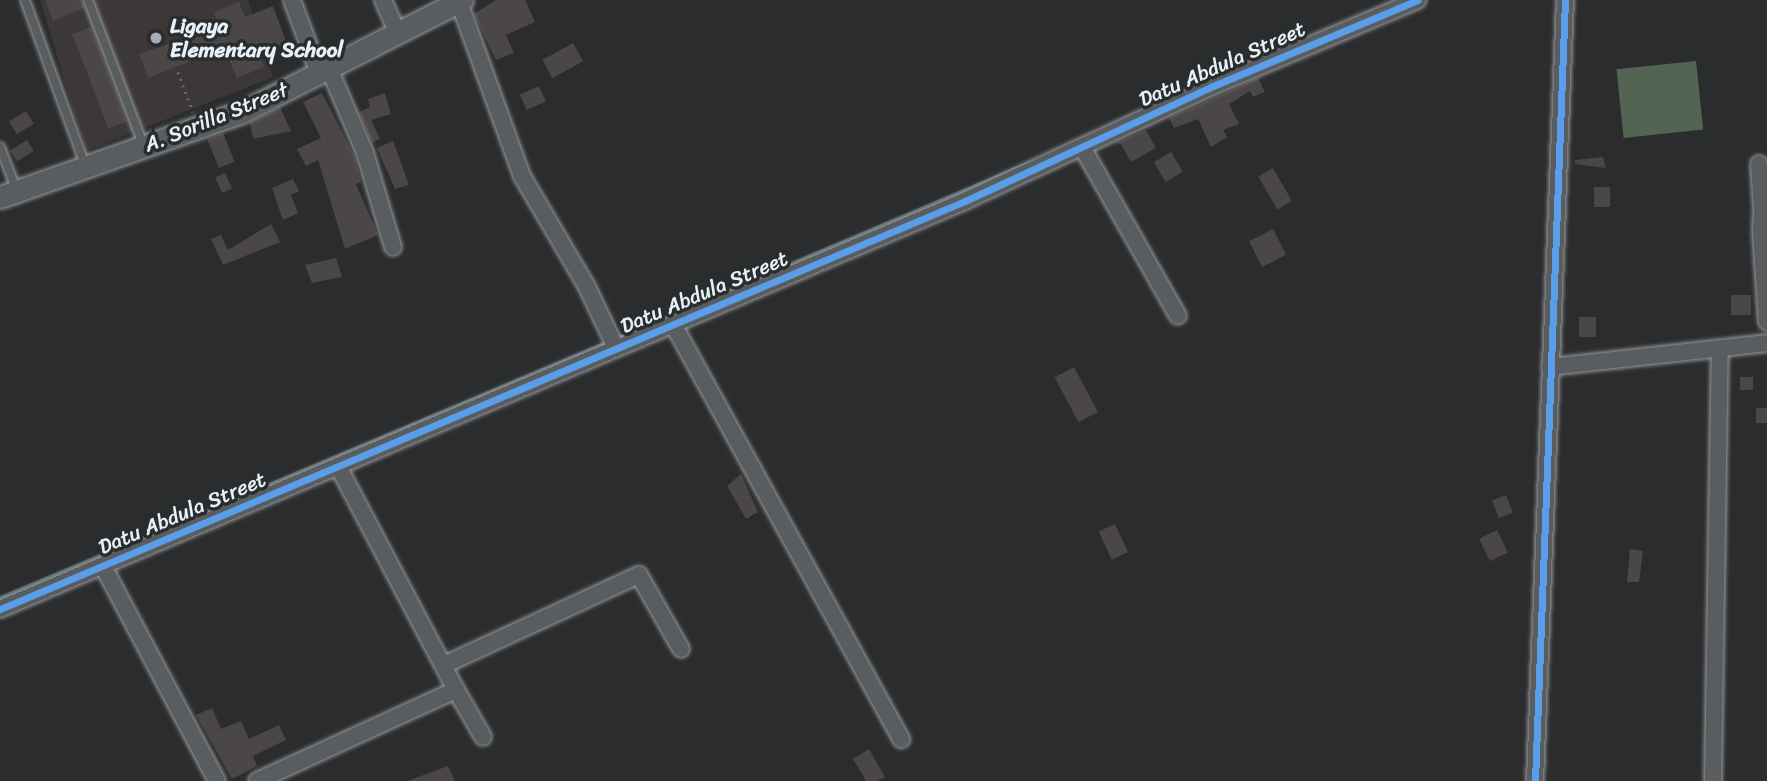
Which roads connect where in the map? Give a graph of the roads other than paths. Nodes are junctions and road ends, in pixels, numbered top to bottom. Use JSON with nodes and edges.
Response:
{"nodes":[{"id":1,"x":25,"y":0,"type":"edge"},
{"id":2,"x":89,"y":0,"type":"edge"},
{"id":3,"x":292,"y":0,"type":"edge"},
{"id":4,"x":383,"y":0,"type":"edge"},
{"id":5,"x":1418,"y":0,"type":"edge"},
{"id":6,"x":1565,"y":0,"type":"edge"},
{"id":7,"x":461,"y":1,"type":"edge"},
{"id":8,"x":398,"y":33,"type":"junction"},
{"id":9,"x":324,"y":71,"type":"junction"},
{"id":10,"x":0,"y":147,"type":"edge"},
{"id":11,"x":144,"y":147,"type":"junction"},
{"id":12,"x":1082,"y":147,"type":"junction"},
{"id":13,"x":1759,"y":164,"type":"dead end"},
{"id":14,"x":86,"y":168,"type":"junction"},
{"id":15,"x":9,"y":194,"type":"edge"},
{"id":16,"x":1764,"y":209,"type":"edge"},
{"id":17,"x":393,"y":247,"type":"dead end"},
{"id":18,"x":1178,"y":316,"type":"dead end"},
{"id":19,"x":1767,"y":322,"type":"edge"},
{"id":20,"x":673,"y":324,"type":"junction"},
{"id":21,"x":1767,"y":343,"type":"edge"},
{"id":22,"x":616,"y":348,"type":"junction"},
{"id":23,"x":1720,"y":349,"type":"junction"},
{"id":24,"x":1550,"y":367,"type":"junction"},
{"id":25,"x":338,"y":466,"type":"junction"},
{"id":26,"x":103,"y":566,"type":"junction"},
{"id":27,"x":0,"y":609,"type":"edge"},
{"id":28,"x":681,"y":649,"type":"dead end"},
{"id":29,"x":444,"y":665,"type":"junction"},
{"id":30,"x":456,"y":690,"type":"junction"},
{"id":31,"x":483,"y":737,"type":"dead end"},
{"id":32,"x":901,"y":739,"type":"dead end"},
{"id":33,"x":217,"y":781,"type":"edge"},
{"id":34,"x":257,"y":781,"type":"edge"},
{"id":35,"x":1535,"y":781,"type":"edge"},
{"id":36,"x":1713,"y":781,"type":"edge"}],
"edges":[{"from":1,"to":14,"type":"lane"},
{"from":2,"to":11,"type":"lane"},
{"from":3,"to":9,"type":"street"},
{"from":4,"to":8,"type":"street"},
{"from":5,"to":12,"type":"street","name":"Datu Abdula Street"},
{"from":6,"to":24,"type":"street"},
{"from":7,"to":8,"type":"street","name":"A. Sorilla Street"},
{"from":7,"to":22,"type":"street"},
{"from":8,"to":9,"type":"street","name":"A. Sorilla Street"},
{"from":9,"to":11,"type":"street","name":"A. Sorilla Street"},
{"from":9,"to":17,"type":"street"},
{"from":10,"to":15,"type":"lane"},
{"from":11,"to":14,"type":"street","name":"A. Sorilla Street"},
{"from":12,"to":18,"type":"street"},
{"from":12,"to":20,"type":"street","name":"Datu Abdula Street"},
{"from":13,"to":16,"type":"street"},
{"from":14,"to":15,"type":"street","name":"A. Sorilla Street"},
{"from":16,"to":19,"type":"street"},
{"from":20,"to":22,"type":"street","name":"Datu Abdula Street"},
{"from":20,"to":32,"type":"street"},
{"from":21,"to":23,"type":"street"},
{"from":22,"to":25,"type":"street","name":"Datu Abdula Street"},
{"from":23,"to":24,"type":"street"},
{"from":23,"to":36,"type":"street"},
{"from":24,"to":35,"type":"street"},
{"from":25,"to":26,"type":"street","name":"Datu Abdula Street"},
{"from":25,"to":29,"type":"street"},
{"from":26,"to":27,"type":"street","name":"Datu Abdula Street"},
{"from":26,"to":33,"type":"street"},
{"from":28,"to":29,"type":"street"},
{"from":29,"to":30,"type":"street"},
{"from":30,"to":31,"type":"street"},
{"from":30,"to":34,"type":"street"}]}
